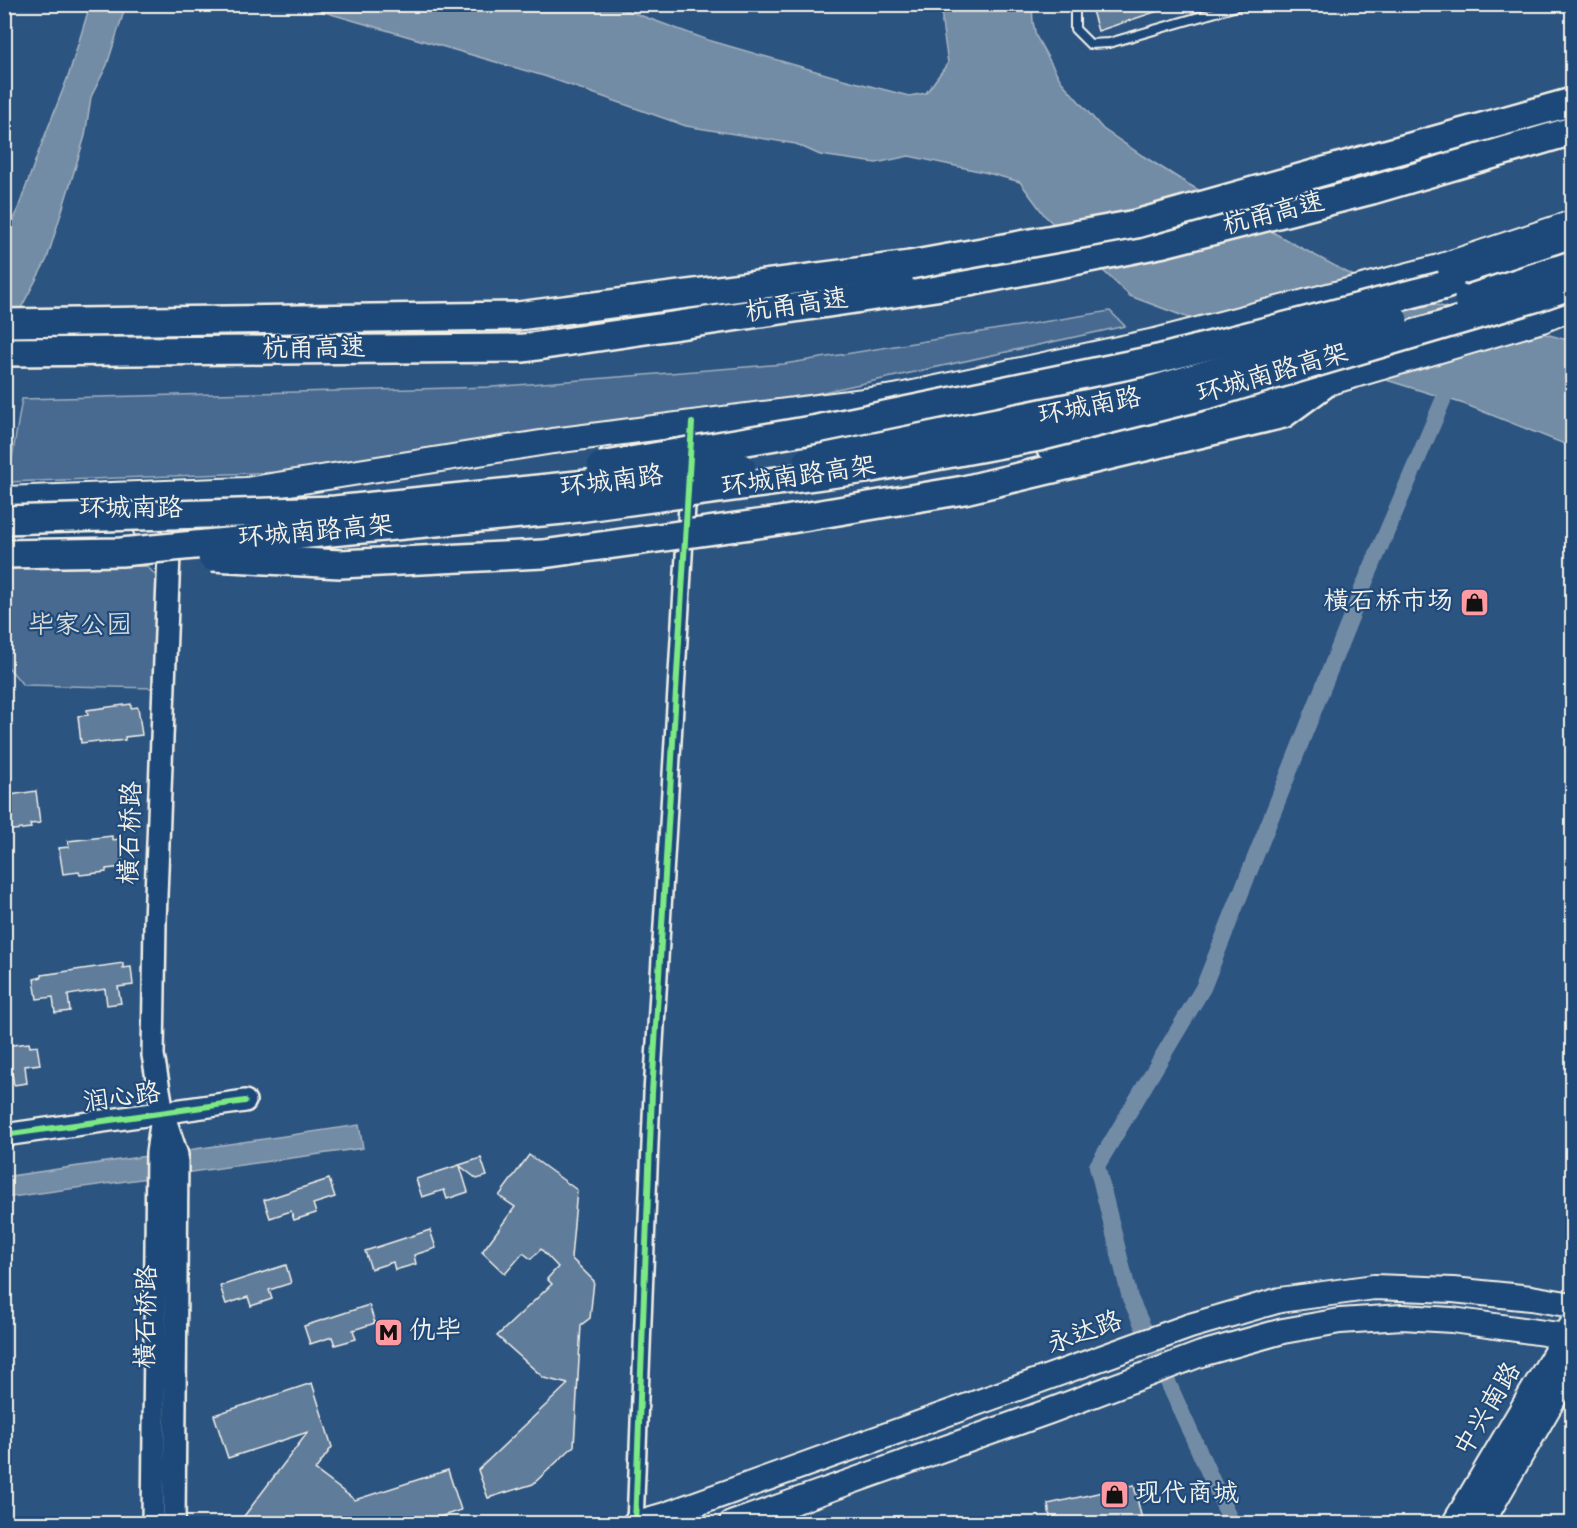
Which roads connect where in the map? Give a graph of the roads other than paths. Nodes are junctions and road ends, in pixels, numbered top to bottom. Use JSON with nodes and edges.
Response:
{"nodes":[{"id":1,"x":1075,"y":4,"type":"edge"},
{"id":2,"x":1244,"y":4,"type":"edge"},
{"id":3,"x":1572,"y":102,"type":"edge"},
{"id":4,"x":1572,"y":131,"type":"edge"},
{"id":5,"x":1572,"y":223,"type":"edge"},
{"id":6,"x":1572,"y":242,"type":"edge"},
{"id":7,"x":1572,"y":265,"type":"edge"},
{"id":8,"x":1440,"y":276,"type":"junction"},
{"id":9,"x":1572,"y":285,"type":"edge"},
{"id":10,"x":1572,"y":308,"type":"edge"},
{"id":11,"x":4,"y":323,"type":"edge"},
{"id":12,"x":4,"y":352,"type":"edge"},
{"id":13,"x":1324,"y":384,"type":"junction"},
{"id":14,"x":692,"y":423,"type":"junction"},
{"id":15,"x":4,"y":499,"type":"edge"},
{"id":16,"x":687,"y":502,"type":"junction"},
{"id":17,"x":335,"y":510,"type":"junction"},
{"id":18,"x":4,"y":520,"type":"edge"},
{"id":19,"x":4,"y":538,"type":"edge"},
{"id":20,"x":121,"y":552,"type":"junction"},
{"id":21,"x":4,"y":554,"type":"edge"},
{"id":22,"x":169,"y":554,"type":"junction"},
{"id":23,"x":245,"y":1101,"type":"dead end"},
{"id":24,"x":163,"y":1113,"type":"junction"},
{"id":25,"x":4,"y":1135,"type":"edge"},
{"id":26,"x":1572,"y":1305,"type":"edge"},
{"id":27,"x":1570,"y":1333,"type":"edge"},
{"id":28,"x":1572,"y":1367,"type":"edge"},
{"id":29,"x":635,"y":1523,"type":"edge"},
{"id":30,"x":153,"y":1524,"type":"edge"},
{"id":31,"x":174,"y":1524,"type":"edge"},
{"id":32,"x":731,"y":1524,"type":"edge"},
{"id":33,"x":1454,"y":1524,"type":"edge"},
{"id":34,"x":1481,"y":1524,"type":"edge"}],
"edges":[{"from":1,"to":2,"type":"lane"},
{"from":3,"to":11,"type":"highway","name":"杭甬高速","bridge":true},
{"from":4,"to":12,"type":"highway","name":"杭甬高速"},
{"from":5,"to":8,"type":"main road"},
{"from":6,"to":8,"type":"highway"},
{"from":7,"to":17,"type":"highway","name":"环城南路高架","bridge":true},
{"from":8,"to":14,"type":"main road","name":"环城南路"},
{"from":8,"to":17,"type":"highway","bridge":true},
{"from":9,"to":20,"type":"highway","name":"环城南路高架","bridge":true},
{"from":10,"to":13,"type":"main road","name":"环城南路"},
{"from":13,"to":16,"type":"main road","name":"环城南路"},
{"from":13,"to":22,"type":"highway","bridge":true},
{"from":14,"to":15,"type":"main road","name":"环城南路"},
{"from":14,"to":16,"type":"street"},
{"from":16,"to":19,"type":"main road","name":"环城南路"},
{"from":16,"to":29,"type":"street"},
{"from":17,"to":18,"type":"highway","name":"环城南路高架","bridge":true},
{"from":20,"to":21,"type":"highway","name":"环城南路高架","bridge":true},
{"from":20,"to":22,"type":"highway","bridge":true},
{"from":22,"to":24,"type":"main road","name":"横石桥路"},
{"from":23,"to":24,"type":"main road","name":"润心路"},
{"from":24,"to":25,"type":"main road","name":"润心路"},
{"from":24,"to":30,"type":"main road","name":"横石桥路"},
{"from":24,"to":31,"type":"main road","name":"横石桥路"},
{"from":26,"to":29,"type":"main road","name":"永达路"},
{"from":27,"to":32,"type":"main road"},
{"from":27,"to":33,"type":"main road","name":"中兴南路"},
{"from":28,"to":34,"type":"main road","name":"中兴南路"}]}
